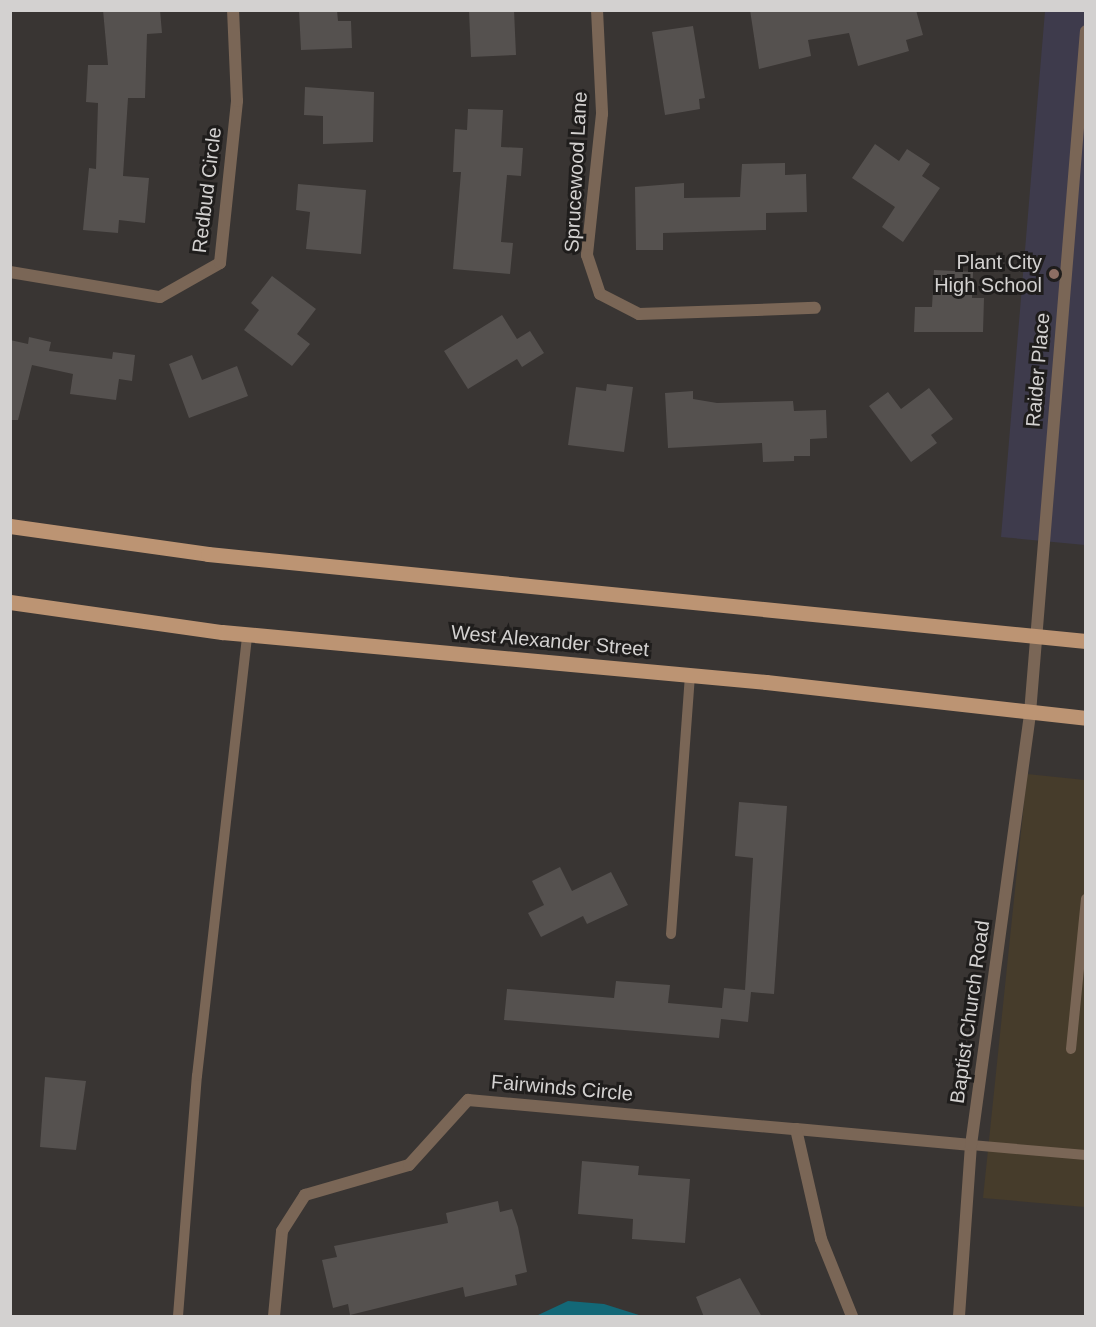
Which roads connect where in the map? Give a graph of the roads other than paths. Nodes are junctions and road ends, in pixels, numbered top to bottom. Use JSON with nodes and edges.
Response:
{"nodes":[{"id":1,"x":233,"y":10,"type":"edge"},
{"id":2,"x":597,"y":10,"type":"edge"},
{"id":3,"x":1086,"y":31,"type":"edge"},
{"id":4,"x":10,"y":272,"type":"edge"},
{"id":5,"x":814,"y":308,"type":"dead end"},
{"id":6,"x":10,"y":526,"type":"edge"},
{"id":7,"x":10,"y":602,"type":"edge"},
{"id":8,"x":247,"y":634,"type":"junction"},
{"id":9,"x":1036,"y":636,"type":"junction"},
{"id":10,"x":1086,"y":641,"type":"edge"},
{"id":11,"x":690,"y":675,"type":"junction"},
{"id":12,"x":1030,"y":713,"type":"junction"},
{"id":13,"x":1086,"y":718,"type":"edge"},
{"id":14,"x":1086,"y":899,"type":"edge"},
{"id":15,"x":671,"y":934,"type":"dead end"},
{"id":16,"x":1071,"y":1049,"type":"dead end"},
{"id":17,"x":796,"y":1129,"type":"junction"},
{"id":18,"x":971,"y":1145,"type":"junction"},
{"id":19,"x":1086,"y":1155,"type":"edge"},
{"id":20,"x":178,"y":1317,"type":"edge"},
{"id":21,"x":274,"y":1317,"type":"edge"},
{"id":22,"x":852,"y":1317,"type":"edge"},
{"id":23,"x":959,"y":1317,"type":"edge"}],
"edges":[{"from":1,"to":4,"type":"street","name":"Redbud Circle"},
{"from":2,"to":5,"type":"street","name":"Sprucewood Lane"},
{"from":3,"to":9,"type":"street","name":"Raider Place"},
{"from":6,"to":9,"type":"main road"},
{"from":7,"to":8,"type":"main road","name":"West Alexander Street"},
{"from":8,"to":11,"type":"main road","name":"West Alexander Street"},
{"from":8,"to":20,"type":"lane"},
{"from":9,"to":10,"type":"main road"},
{"from":9,"to":12,"type":"street","name":"Raider Place"},
{"from":11,"to":12,"type":"main road","name":"West Alexander Street"},
{"from":11,"to":15,"type":"lane"},
{"from":12,"to":13,"type":"main road","name":"West Alexander Street"},
{"from":12,"to":18,"type":"street","name":"Baptist Church Road"},
{"from":14,"to":16,"type":"lane"},
{"from":17,"to":18,"type":"street","name":"Fairwinds Circle"},
{"from":17,"to":21,"type":"street","name":"Fairwinds Circle"},
{"from":17,"to":22,"type":"street"},
{"from":18,"to":19,"type":"lane"},
{"from":18,"to":23,"type":"street","name":"Baptist Church Road"}]}
